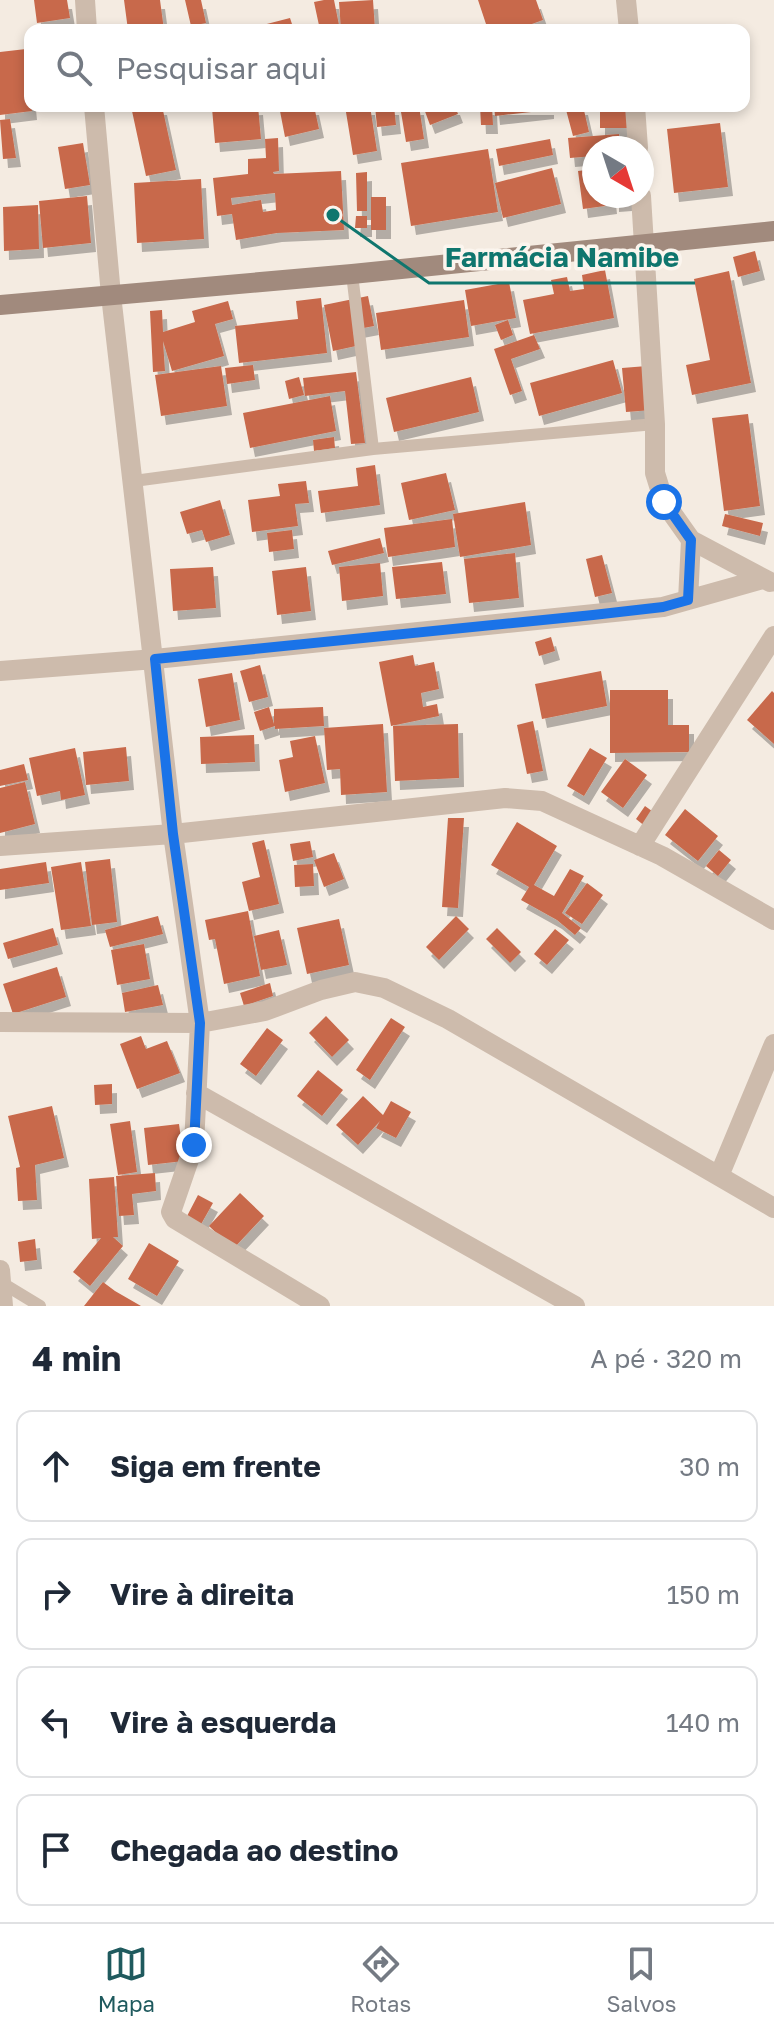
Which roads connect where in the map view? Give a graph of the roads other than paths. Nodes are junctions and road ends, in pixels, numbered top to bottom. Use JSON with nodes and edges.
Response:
{"nodes":[{"id":1,"x":85,"y":0,"type":"edge"},
{"id":2,"x":626,"y":0,"type":"edge"},
{"id":3,"x":87,"y":24,"type":"edge"},
{"id":4,"x":628,"y":24,"type":"edge"},
{"id":5,"x":95,"y":112,"type":"edge"},
{"id":6,"x":635,"y":112,"type":"edge"},
{"id":7,"x":637,"y":136,"type":"edge"},
{"id":8,"x":642,"y":208,"type":"edge"},
{"id":9,"x":774,"y":231,"type":"edge"},
{"id":10,"x":644,"y":244,"type":"junction"},
{"id":11,"x":352,"y":274,"type":"junction"},
{"id":12,"x":111,"y":295,"type":"junction"},
{"id":13,"x":0,"y":305,"type":"edge"},
{"id":14,"x":655,"y":424,"type":"junction"},
{"id":15,"x":373,"y":449,"type":"junction"},
{"id":16,"x":134,"y":481,"type":"junction"},
{"id":17,"x":691,"y":540,"type":"junction"},
{"id":18,"x":769,"y":581,"type":"edge"},
{"id":19,"x":688,"y":600,"type":"junction"},
{"id":20,"x":774,"y":636,"type":"edge"},
{"id":21,"x":155,"y":659,"type":"junction"},
{"id":22,"x":0,"y":671,"type":"edge"},
{"id":23,"x":173,"y":834,"type":"junction"},
{"id":24,"x":0,"y":846,"type":"edge"},
{"id":25,"x":640,"y":846,"type":"junction"},
{"id":26,"x":774,"y":920,"type":"edge"},
{"id":27,"x":0,"y":1022,"type":"edge"},
{"id":28,"x":200,"y":1023,"type":"junction"},
{"id":29,"x":774,"y":1044,"type":"edge"},
{"id":30,"x":196,"y":1093,"type":"junction"},
{"id":31,"x":719,"y":1176,"type":"junction"},
{"id":32,"x":774,"y":1208,"type":"edge"},
{"id":33,"x":1,"y":1276,"type":"edge"},
{"id":34,"x":3,"y":1306,"type":"edge"},
{"id":35,"x":40,"y":1306,"type":"edge"},
{"id":36,"x":320,"y":1306,"type":"edge"},
{"id":37,"x":575,"y":1306,"type":"edge"}],
"edges":[{"from":1,"to":3,"type":"street"},
{"from":2,"to":4,"type":"street"},
{"from":5,"to":12,"type":"street"},
{"from":6,"to":7,"type":"street"},
{"from":8,"to":10,"type":"street"},
{"from":9,"to":10,"type":"street"},
{"from":10,"to":11,"type":"street"},
{"from":10,"to":14,"type":"street"},
{"from":11,"to":12,"type":"street"},
{"from":11,"to":15,"type":"lane"},
{"from":12,"to":13,"type":"street"},
{"from":12,"to":16,"type":"street"},
{"from":14,"to":15,"type":"lane"},
{"from":14,"to":17,"type":"street"},
{"from":15,"to":16,"type":"lane"},
{"from":16,"to":21,"type":"street"},
{"from":17,"to":18,"type":"street"},
{"from":17,"to":19,"type":"street"},
{"from":18,"to":19,"type":"street"},
{"from":19,"to":21,"type":"street"},
{"from":20,"to":25,"type":"street"},
{"from":21,"to":22,"type":"street"},
{"from":21,"to":23,"type":"street"},
{"from":23,"to":24,"type":"street"},
{"from":23,"to":25,"type":"street"},
{"from":23,"to":28,"type":"street"},
{"from":25,"to":26,"type":"street"},
{"from":27,"to":28,"type":"street"},
{"from":28,"to":30,"type":"street"},
{"from":28,"to":31,"type":"street"},
{"from":29,"to":31,"type":"street"},
{"from":30,"to":36,"type":"street"},
{"from":30,"to":37,"type":"street"},
{"from":31,"to":32,"type":"street"},
{"from":33,"to":34,"type":"street"},
{"from":33,"to":35,"type":"lane"}]}
